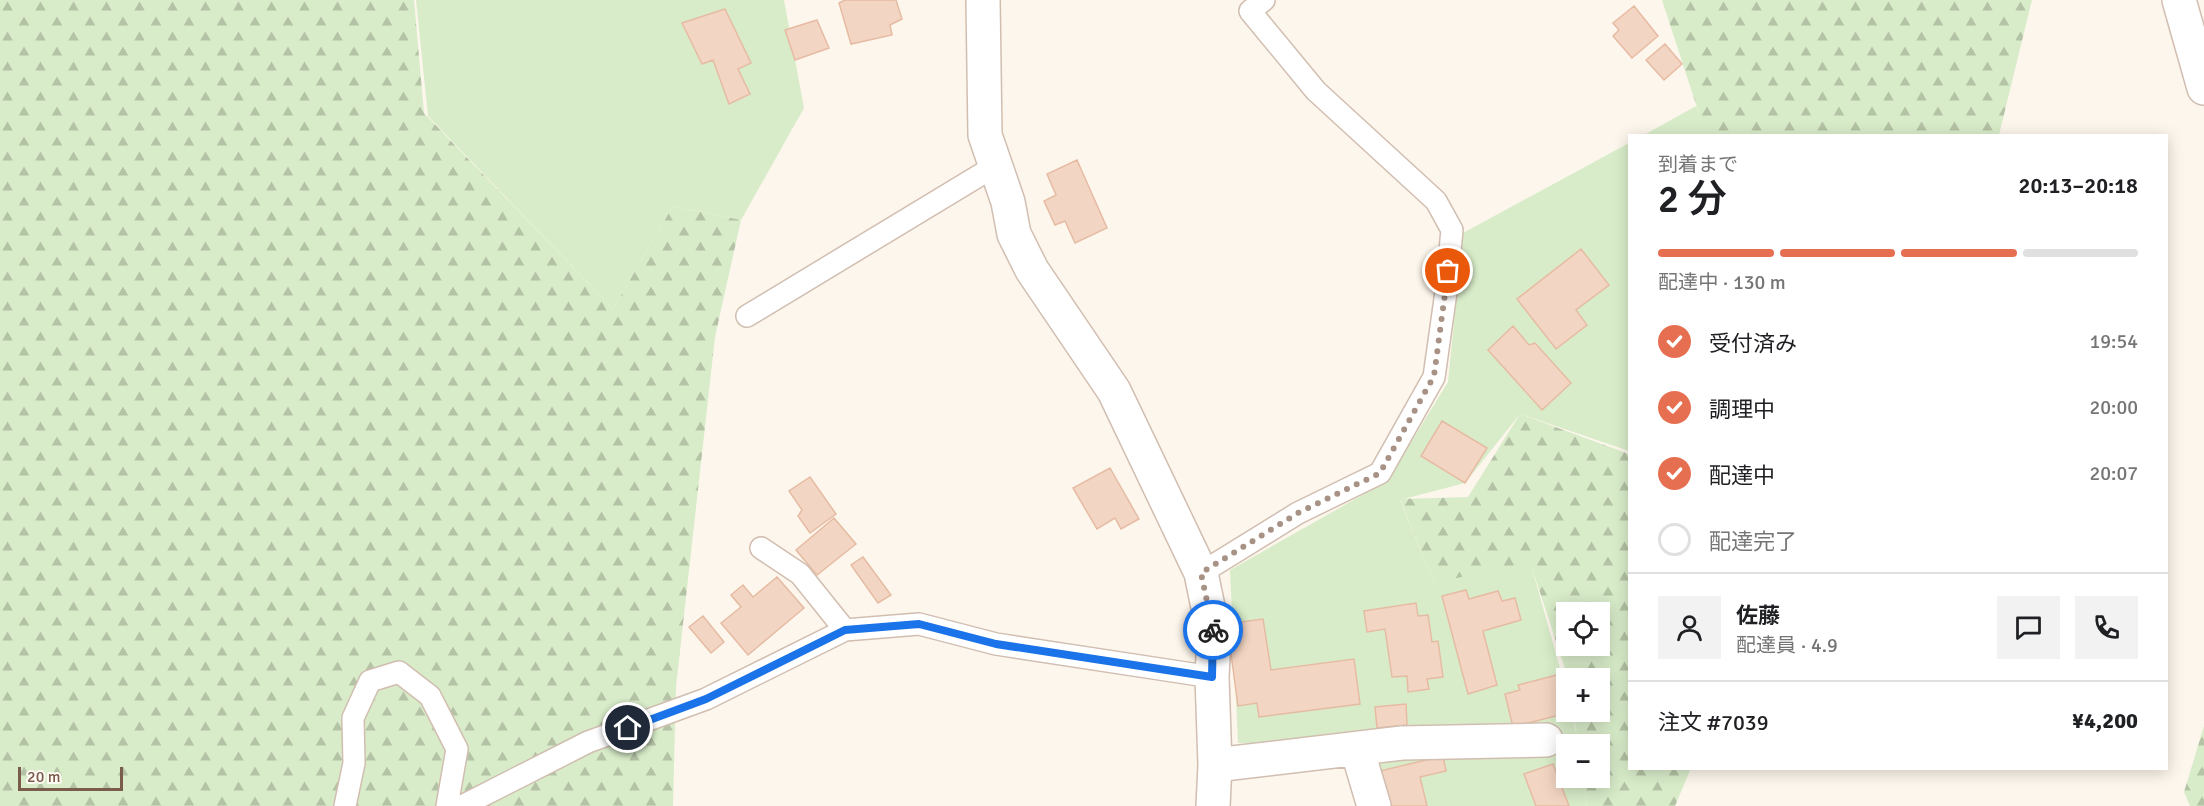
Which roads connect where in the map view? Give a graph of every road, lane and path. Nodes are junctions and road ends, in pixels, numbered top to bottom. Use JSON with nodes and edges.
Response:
{"nodes":[{"id":1,"x":982,"y":0,"type":"edge"},
{"id":2,"x":1264,"y":0,"type":"edge"},
{"id":3,"x":2179,"y":0,"type":"edge"},
{"id":4,"x":2204,"y":88,"type":"edge"},
{"id":5,"x":995,"y":166,"type":"junction"},
{"id":6,"x":747,"y":316,"type":"dead end"},
{"id":7,"x":761,"y":548,"type":"dead end"},
{"id":8,"x":1201,"y":573,"type":"junction"},
{"id":9,"x":845,"y":630,"type":"junction"},
{"id":10,"x":1212,"y":677,"type":"junction"},
{"id":11,"x":1546,"y":740,"type":"dead end"},
{"id":12,"x":1357,"y":749,"type":"junction"},
{"id":13,"x":1215,"y":765,"type":"junction"},
{"id":14,"x":345,"y":806,"type":"edge"},
{"id":15,"x":447,"y":806,"type":"edge"},
{"id":16,"x":462,"y":806,"type":"edge"},
{"id":17,"x":1213,"y":806,"type":"edge"},
{"id":18,"x":1374,"y":806,"type":"edge"}],
"edges":[{"from":1,"to":5,"type":"street"},
{"from":2,"to":8,"type":"lane"},
{"from":3,"to":4,"type":"street"},
{"from":5,"to":6,"type":"lane"},
{"from":5,"to":8,"type":"street"},
{"from":7,"to":9,"type":"lane"},
{"from":8,"to":10,"type":"street"},
{"from":9,"to":10,"type":"lane"},
{"from":9,"to":16,"type":"lane"},
{"from":10,"to":13,"type":"street"},
{"from":11,"to":12,"type":"street"},
{"from":12,"to":13,"type":"street"},
{"from":12,"to":18,"type":"street"},
{"from":13,"to":17,"type":"street"},
{"from":14,"to":15,"type":"lane"}]}
